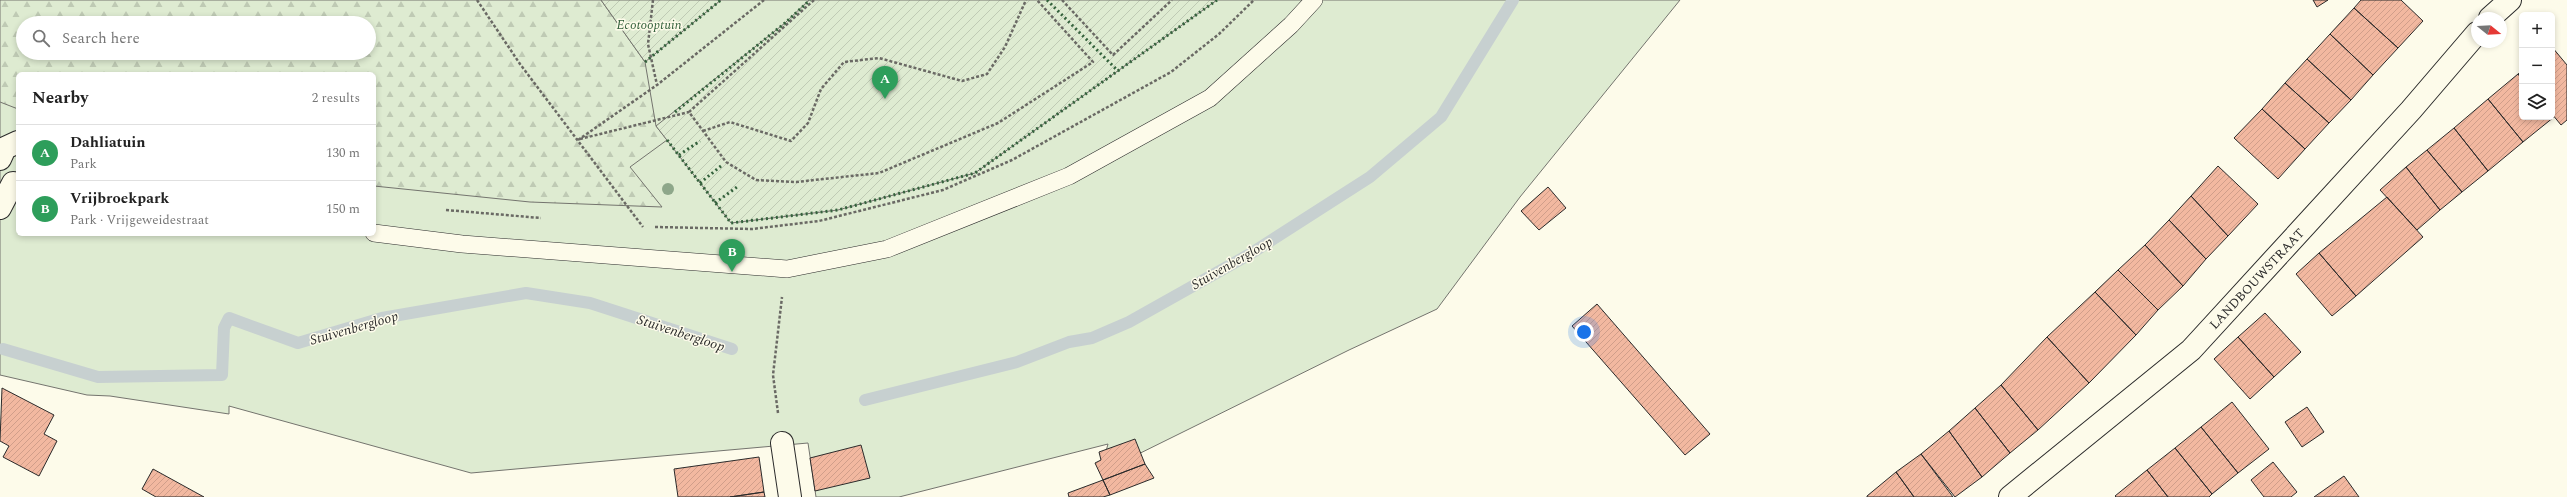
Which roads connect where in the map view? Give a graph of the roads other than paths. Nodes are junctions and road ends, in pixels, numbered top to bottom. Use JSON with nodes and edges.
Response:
{"nodes":[{"id":1,"x":1314,"y":0,"type":"edge"},
{"id":2,"x":2510,"y":0,"type":"edge"},
{"id":3,"x":2497,"y":12,"type":"edge"},
{"id":4,"x":2471,"y":40,"type":"edge"},
{"id":5,"x":8,"y":162,"type":"edge"},
{"id":6,"x":0,"y":208,"type":"edge"},
{"id":7,"x":376,"y":233,"type":"edge"},
{"id":8,"x":782,"y":443,"type":"road end"},
{"id":9,"x":790,"y":497,"type":"edge"},
{"id":10,"x":2010,"y":497,"type":"edge"}],
"edges":[{"from":1,"to":7,"type":"lane"},
{"from":2,"to":3,"type":"street"},
{"from":4,"to":10,"type":"street","name":"LANDBOUWSTRAAT"},
{"from":5,"to":6,"type":"street"},
{"from":8,"to":9,"type":"street"}]}
